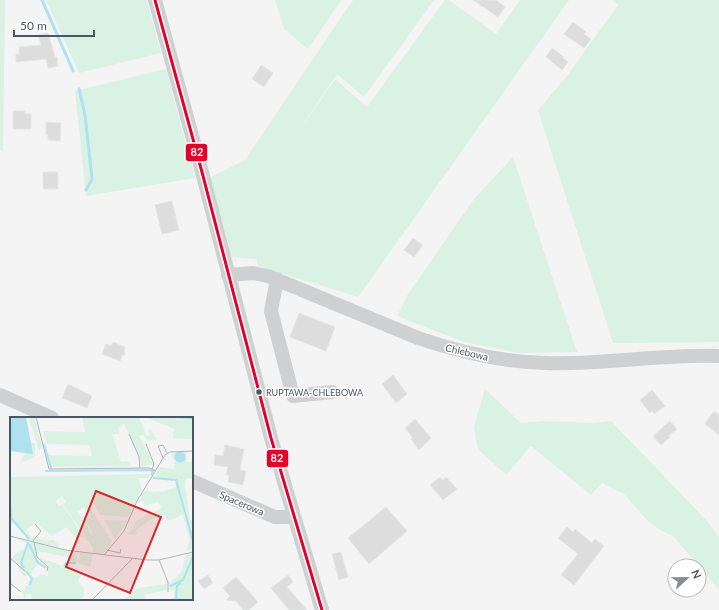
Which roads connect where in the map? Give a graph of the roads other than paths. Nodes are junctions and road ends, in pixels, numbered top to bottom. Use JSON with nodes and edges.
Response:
{"nodes":[{"id":1,"x":156,"y":0,"type":"edge"},
{"id":2,"x":228,"y":275,"type":"junction"},
{"id":3,"x":277,"y":279,"type":"junction"},
{"id":4,"x":719,"y":356,"type":"edge"},
{"id":5,"x":332,"y":392,"type":"dead end"},
{"id":6,"x":0,"y":395,"type":"edge"},
{"id":7,"x":50,"y":417,"type":"edge"},
{"id":8,"x":193,"y":481,"type":"edge"},
{"id":9,"x":294,"y":517,"type":"junction"},
{"id":10,"x":322,"y":610,"type":"edge"}],
"edges":[{"from":1,"to":2,"type":"street"},
{"from":2,"to":3,"type":"street","name":"Chlebowa"},
{"from":2,"to":9,"type":"street"},
{"from":3,"to":4,"type":"street","name":"Chlebowa"},
{"from":3,"to":5,"type":"street"},
{"from":6,"to":7,"type":"street"},
{"from":8,"to":9,"type":"street","name":"Spacerowa"},
{"from":9,"to":10,"type":"street"}]}
